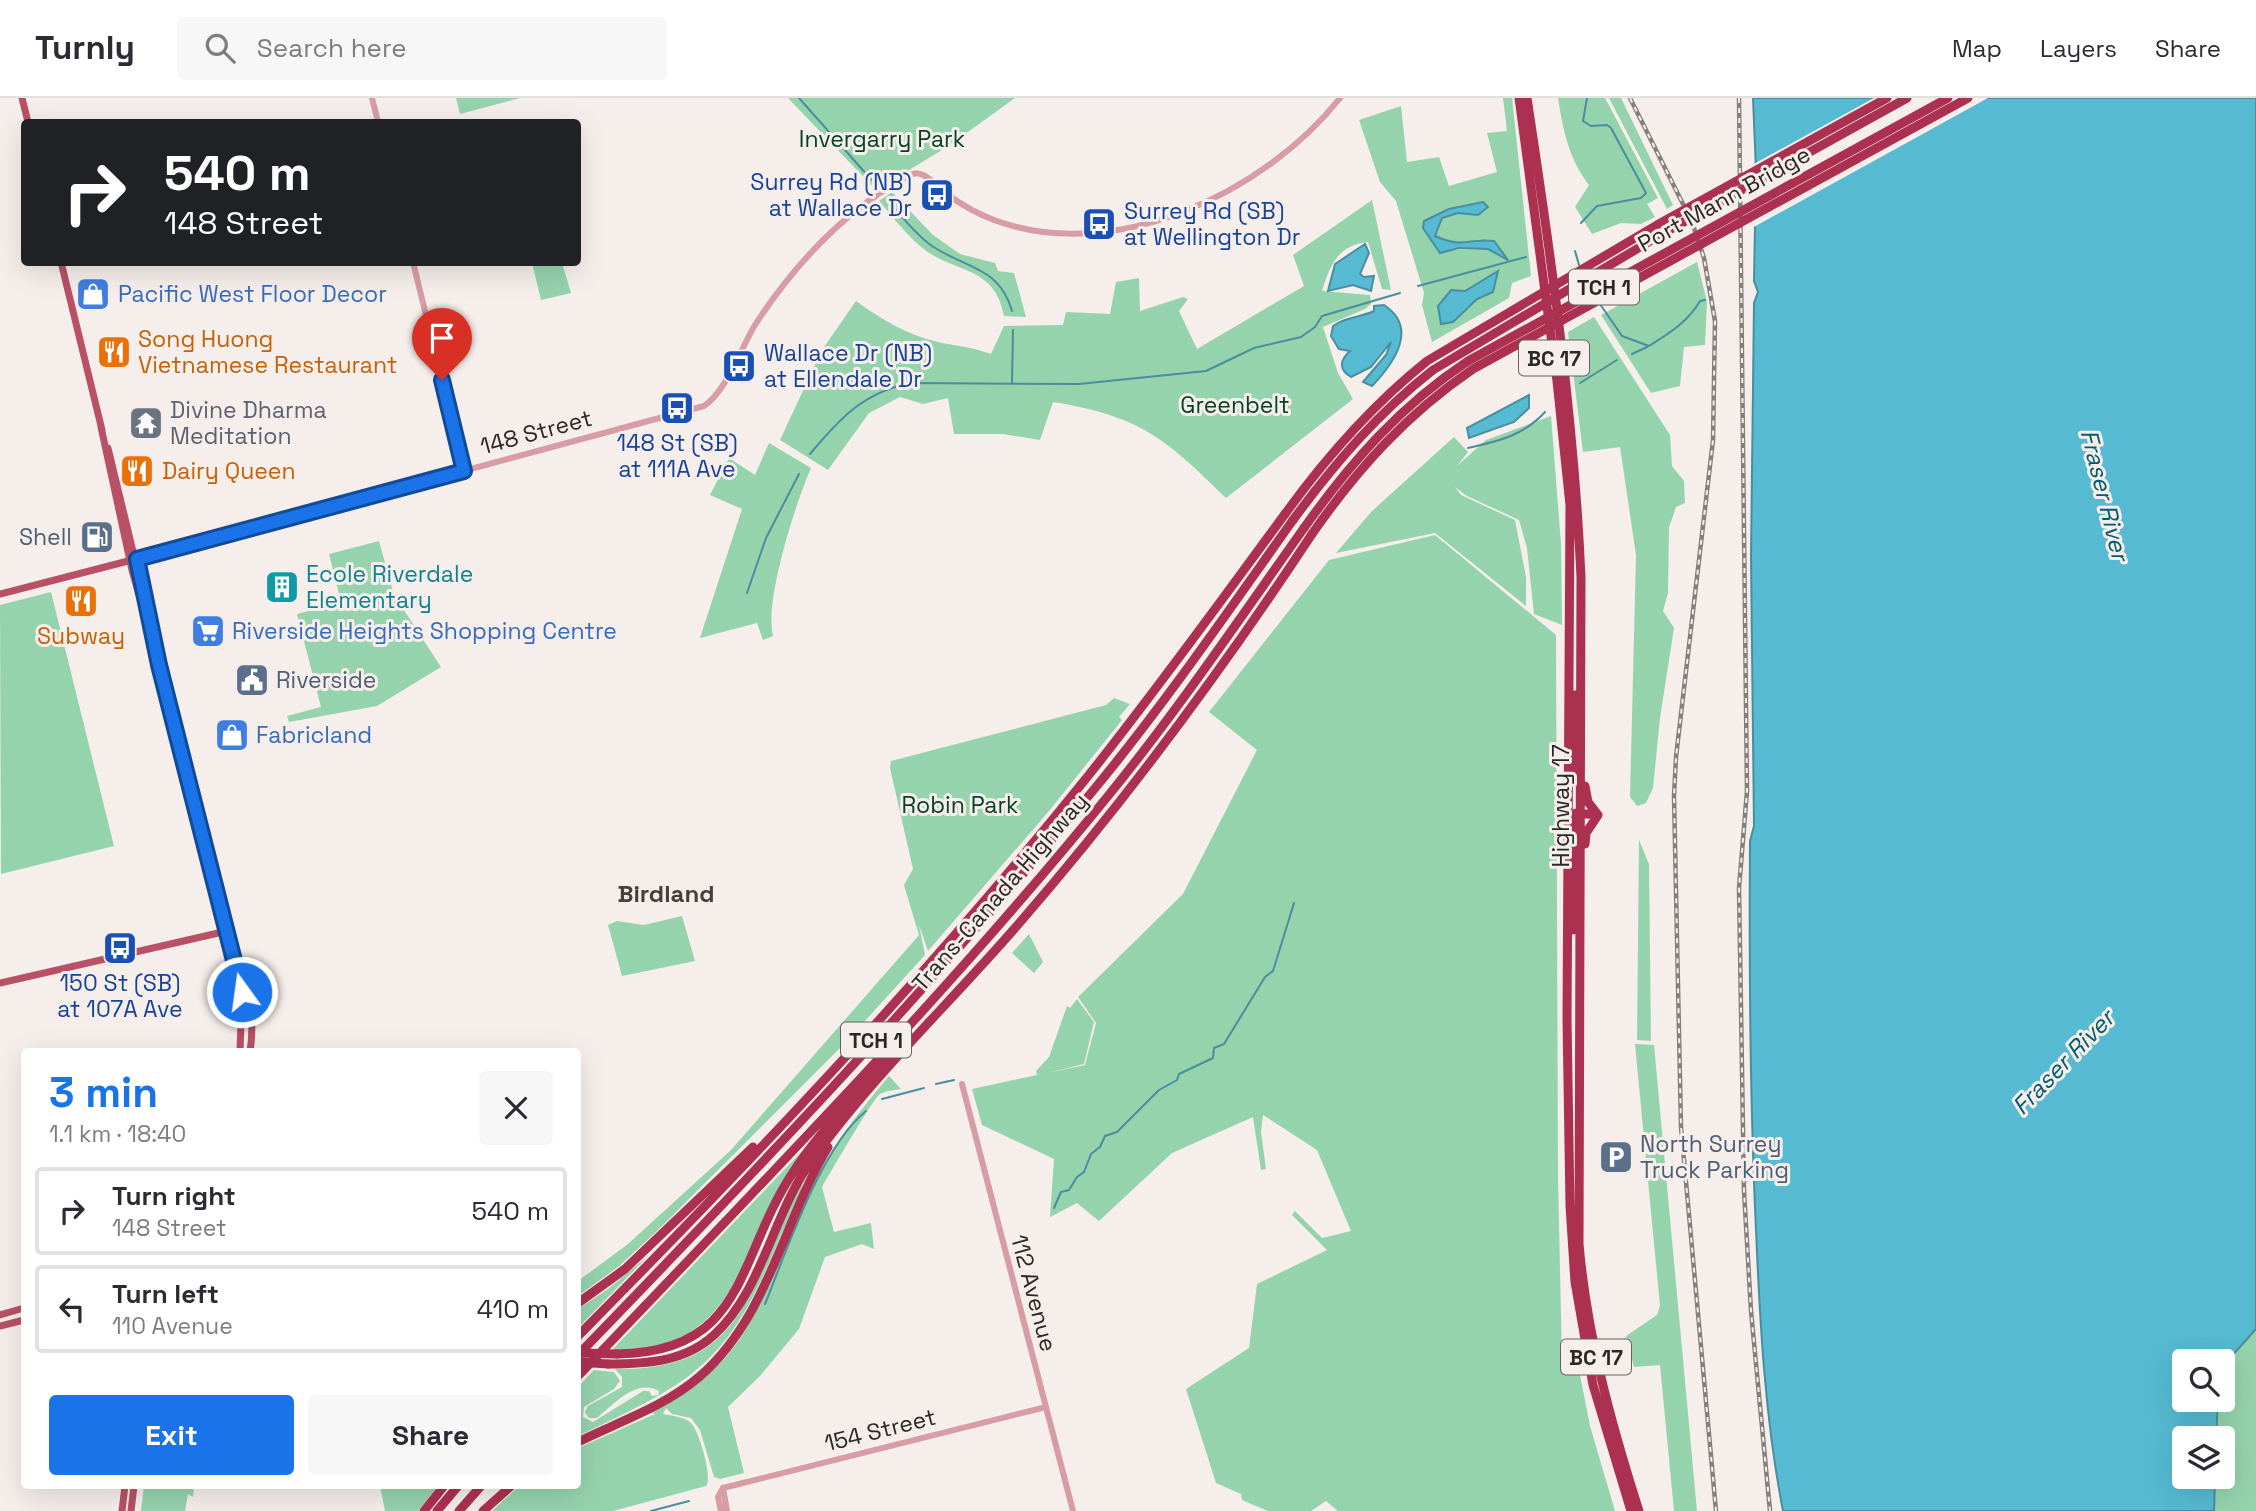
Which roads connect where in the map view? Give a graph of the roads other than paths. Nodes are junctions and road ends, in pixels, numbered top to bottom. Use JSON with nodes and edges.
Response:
{"nodes":[{"id":1,"x":22,"y":98,"type":"edge"},
{"id":2,"x":372,"y":98,"type":"edge"},
{"id":3,"x":1340,"y":98,"type":"edge"},
{"id":4,"x":1519,"y":98,"type":"edge"},
{"id":5,"x":1527,"y":98,"type":"edge"},
{"id":6,"x":1887,"y":98,"type":"edge"},
{"id":7,"x":1908,"y":98,"type":"edge"},
{"id":8,"x":1948,"y":98,"type":"edge"},
{"id":9,"x":1968,"y":98,"type":"edge"},
{"id":10,"x":27,"y":119,"type":"edge"},
{"id":11,"x":378,"y":119,"type":"edge"},
{"id":12,"x":62,"y":266,"type":"edge"},
{"id":13,"x":414,"y":266,"type":"edge"},
{"id":14,"x":464,"y":471,"type":"junction"},
{"id":15,"x":1289,"y":517,"type":"junction"},
{"id":16,"x":1308,"y":531,"type":"junction"},
{"id":17,"x":133,"y":560,"type":"junction"},
{"id":18,"x":0,"y":594,"type":"edge"},
{"id":19,"x":1570,"y":620,"type":"junction"},
{"id":20,"x":1581,"y":704,"type":"junction"},
{"id":21,"x":1580,"y":815,"type":"junction"},
{"id":22,"x":1598,"y":816,"type":"junction"},
{"id":23,"x":227,"y":931,"type":"junction"},
{"id":24,"x":1580,"y":937,"type":"junction"},
{"id":25,"x":0,"y":983,"type":"edge"},
{"id":26,"x":242,"y":992,"type":"junction"},
{"id":27,"x":1567,"y":1019,"type":"junction"},
{"id":28,"x":912,"y":1024,"type":"junction"},
{"id":29,"x":242,"y":1048,"type":"edge"},
{"id":30,"x":250,"y":1048,"type":"edge"},
{"id":31,"x":962,"y":1084,"type":"dead end"},
{"id":32,"x":817,"y":1086,"type":"junction"},
{"id":33,"x":866,"y":1095,"type":"junction"},
{"id":34,"x":581,"y":1301,"type":"edge"},
{"id":35,"x":21,"y":1309,"type":"edge"},
{"id":36,"x":0,"y":1315,"type":"edge"},
{"id":37,"x":21,"y":1321,"type":"edge"},
{"id":38,"x":0,"y":1326,"type":"edge"},
{"id":39,"x":581,"y":1333,"type":"edge"},
{"id":40,"x":581,"y":1351,"type":"edge"},
{"id":41,"x":581,"y":1354,"type":"edge"},
{"id":42,"x":581,"y":1362,"type":"edge"},
{"id":43,"x":581,"y":1373,"type":"edge"},
{"id":44,"x":1046,"y":1407,"type":"junction"},
{"id":45,"x":581,"y":1440,"type":"edge"},
{"id":46,"x":723,"y":1488,"type":"junction"},
{"id":47,"x":125,"y":1489,"type":"edge"},
{"id":48,"x":134,"y":1489,"type":"edge"},
{"id":49,"x":442,"y":1489,"type":"edge"},
{"id":50,"x":455,"y":1489,"type":"edge"},
{"id":51,"x":478,"y":1489,"type":"edge"},
{"id":52,"x":508,"y":1489,"type":"edge"},
{"id":53,"x":122,"y":1511,"type":"edge"},
{"id":54,"x":131,"y":1511,"type":"edge"},
{"id":55,"x":424,"y":1511,"type":"edge"},
{"id":56,"x":437,"y":1511,"type":"edge"},
{"id":57,"x":460,"y":1511,"type":"edge"},
{"id":58,"x":483,"y":1511,"type":"edge"},
{"id":59,"x":721,"y":1511,"type":"edge"},
{"id":60,"x":727,"y":1511,"type":"edge"},
{"id":61,"x":1073,"y":1511,"type":"edge"},
{"id":62,"x":1631,"y":1511,"type":"edge"},
{"id":63,"x":1639,"y":1511,"type":"edge"}],
"edges":[{"from":1,"to":10,"type":"main road"},
{"from":2,"to":11,"type":"street"},
{"from":3,"to":14,"type":"street","name":"148 Street"},
{"from":4,"to":19,"type":"highway","name":"Highway 17","number":"BC 17"},
{"from":5,"to":20,"type":"highway","name":"Highway 17","number":"BC 17"},
{"from":6,"to":15,"type":"highway","bridge":true},
{"from":7,"to":15,"type":"highway","name":"Port Mann Bridge","number":"TCH 1","bridge":true},
{"from":8,"to":16,"type":"highway","name":"Port Mann Bridge","number":"TCH 1","bridge":true},
{"from":9,"to":16,"type":"highway","bridge":true},
{"from":12,"to":17,"type":"main road"},
{"from":13,"to":14,"type":"street"},
{"from":14,"to":17,"type":"street","name":"148 Street"},
{"from":15,"to":32,"type":"highway"},
{"from":15,"to":40,"type":"highway","name":"Trans-Canada Highway","number":"TCH 1"},
{"from":16,"to":28,"type":"highway","name":"Trans-Canada Highway","number":"TCH 1"},
{"from":16,"to":33,"type":"highway"},
{"from":17,"to":18,"type":"main road","name":"148 Street"},
{"from":17,"to":23,"type":"main road"},
{"from":19,"to":21,"type":"highway"},
{"from":19,"to":27,"type":"highway","name":"Highway 17","number":"BC 17"},
{"from":20,"to":21,"type":"highway","name":"Highway 17","number":"BC 17"},
{"from":20,"to":22,"type":"highway"},
{"from":21,"to":22,"type":"highway"},
{"from":21,"to":24,"type":"highway","name":"Highway 17","number":"BC 17"},
{"from":21,"to":27,"type":"highway"},
{"from":22,"to":24,"type":"highway"},
{"from":23,"to":25,"type":"main road"},
{"from":23,"to":26,"type":"main road"},
{"from":24,"to":63,"type":"highway","name":"Highway 17","number":"BC 17"},
{"from":26,"to":29,"type":"main road"},
{"from":26,"to":30,"type":"main road"},
{"from":27,"to":62,"type":"highway","name":"Highway 17","number":"BC 17"},
{"from":28,"to":41,"type":"highway","bridge":true},
{"from":28,"to":43,"type":"highway","name":"Trans-Canada Highway","number":"TCH 1"},
{"from":31,"to":44,"type":"street","name":"112 Avenue"},
{"from":32,"to":34,"type":"highway"},
{"from":32,"to":39,"type":"highway"},
{"from":33,"to":42,"type":"highway","bridge":true},
{"from":33,"to":45,"type":"highway"},
{"from":35,"to":36,"type":"main road"},
{"from":37,"to":38,"type":"main road"},
{"from":44,"to":46,"type":"street","name":"154 Street"},
{"from":44,"to":61,"type":"street","name":"112 Avenue"},
{"from":46,"to":59,"type":"street"},
{"from":46,"to":60,"type":"street"},
{"from":47,"to":53,"type":"main road"},
{"from":48,"to":54,"type":"main road"},
{"from":49,"to":55,"type":"highway"},
{"from":50,"to":56,"type":"highway"},
{"from":51,"to":57,"type":"highway"},
{"from":52,"to":58,"type":"highway"}]}
